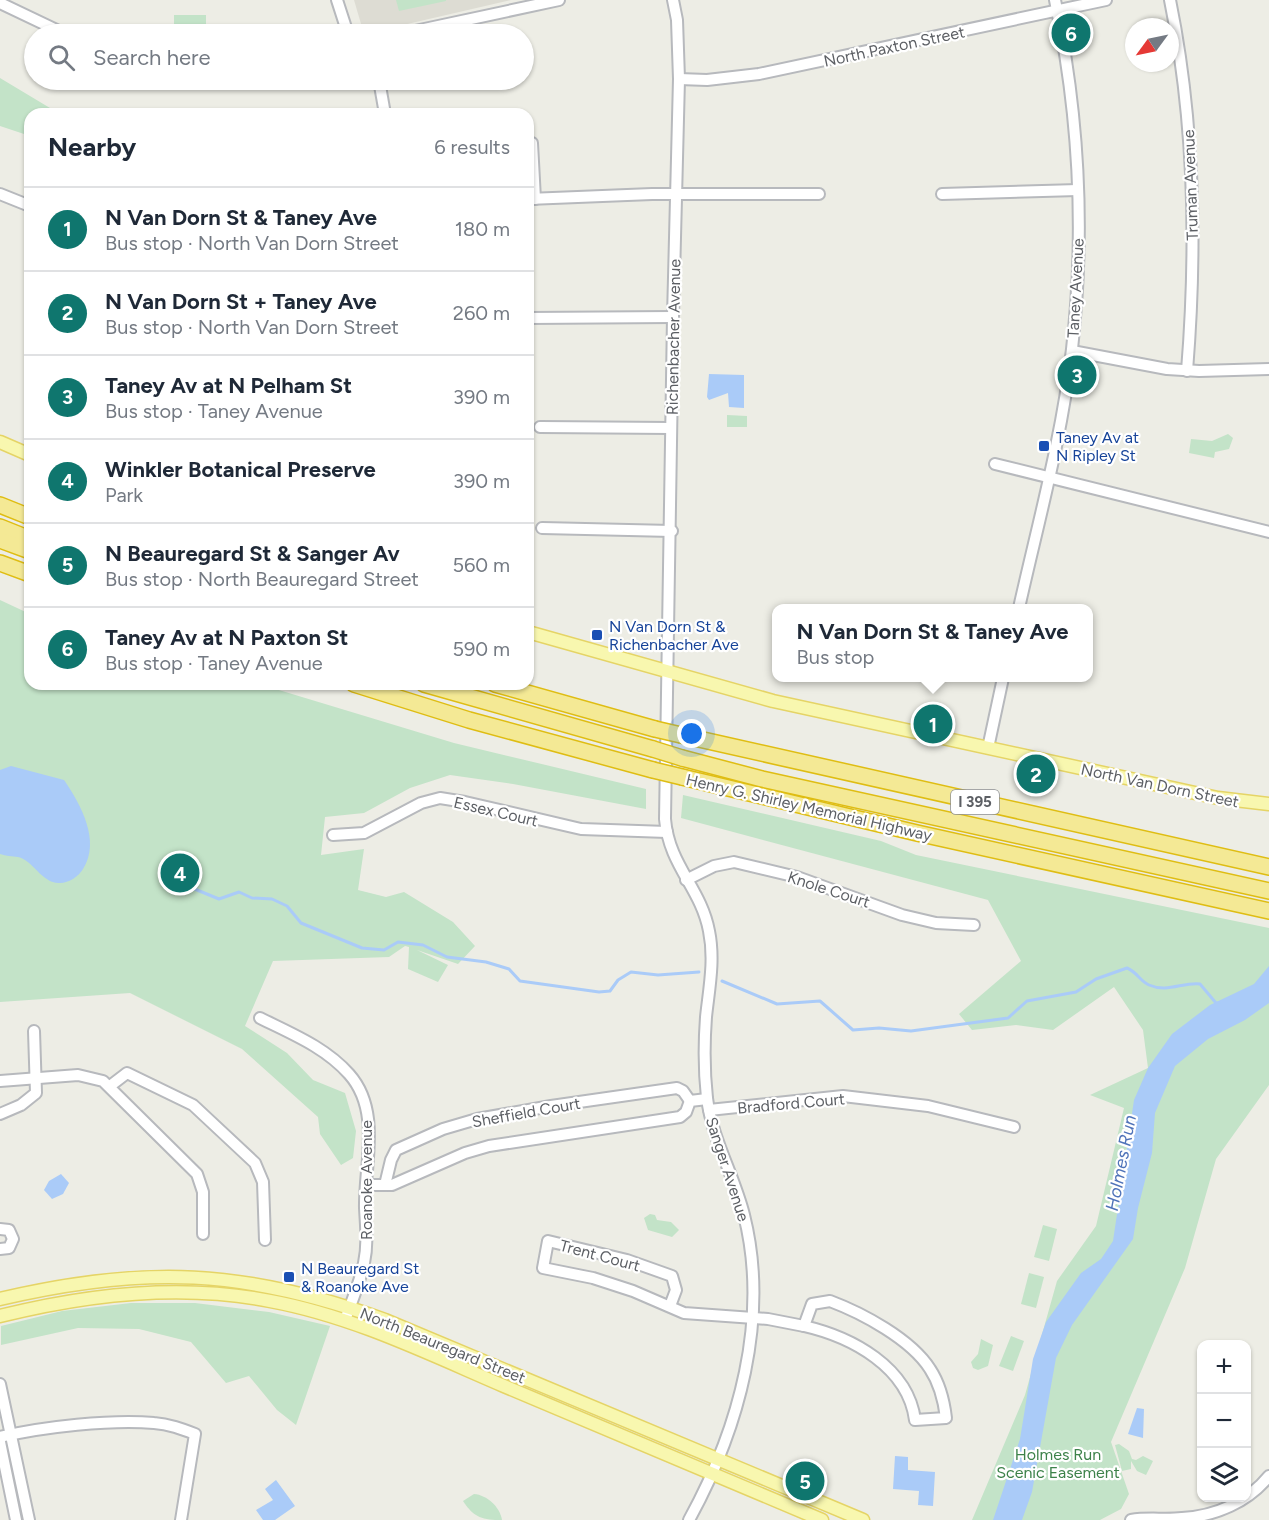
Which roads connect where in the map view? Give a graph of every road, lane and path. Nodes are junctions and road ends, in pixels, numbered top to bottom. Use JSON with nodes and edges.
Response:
{"nodes":[{"id":1,"x":337,"y":0,"type":"edge"},
{"id":2,"x":559,"y":0,"type":"edge"},
{"id":3,"x":673,"y":0,"type":"edge"},
{"id":4,"x":1055,"y":0,"type":"edge"},
{"id":5,"x":1106,"y":0,"type":"edge"},
{"id":6,"x":1170,"y":0,"type":"edge"},
{"id":7,"x":0,"y":3,"type":"edge"},
{"id":8,"x":1058,"y":12,"type":"junction"},
{"id":9,"x":44,"y":24,"type":"edge"},
{"id":10,"x":345,"y":24,"type":"edge"},
{"id":11,"x":447,"y":24,"type":"edge"},
{"id":12,"x":679,"y":79,"type":"junction"},
{"id":13,"x":382,"y":90,"type":"edge"},
{"id":14,"x":385,"y":108,"type":"edge"},
{"id":15,"x":1078,"y":190,"type":"junction"},
{"id":16,"x":0,"y":194,"type":"edge"},
{"id":17,"x":676,"y":194,"type":"junction"},
{"id":18,"x":819,"y":194,"type":"dead end"},
{"id":19,"x":942,"y":194,"type":"dead end"},
{"id":20,"x":534,"y":199,"type":"edge"},
{"id":21,"x":24,"y":204,"type":"edge"},
{"id":22,"x":673,"y":317,"type":"junction"},
{"id":23,"x":534,"y":318,"type":"edge"},
{"id":24,"x":1072,"y":351,"type":"junction"},
{"id":25,"x":1269,"y":369,"type":"edge"},
{"id":26,"x":1187,"y":370,"type":"junction"},
{"id":27,"x":540,"y":427,"type":"dead end"},
{"id":28,"x":671,"y":428,"type":"junction"},
{"id":29,"x":0,"y":442,"type":"edge"},
{"id":30,"x":24,"y":452,"type":"edge"},
{"id":31,"x":995,"y":464,"type":"dead end"},
{"id":32,"x":1048,"y":476,"type":"junction"},
{"id":33,"x":0,"y":505,"type":"edge"},
{"id":34,"x":24,"y":515,"type":"edge"},
{"id":35,"x":0,"y":526,"type":"edge"},
{"id":36,"x":542,"y":528,"type":"dead end"},
{"id":37,"x":672,"y":531,"type":"junction"},
{"id":38,"x":1269,"y":531,"type":"edge"},
{"id":39,"x":24,"y":536,"type":"edge"},
{"id":40,"x":0,"y":540,"type":"edge"},
{"id":41,"x":24,"y":549,"type":"edge"},
{"id":42,"x":0,"y":563,"type":"edge"},
{"id":43,"x":24,"y":572,"type":"edge"},
{"id":44,"x":1020,"y":604,"type":"edge"},
{"id":45,"x":534,"y":634,"type":"edge"},
{"id":46,"x":669,"y":674,"type":"junction"},
{"id":47,"x":1002,"y":682,"type":"edge"},
{"id":48,"x":373,"y":690,"type":"edge"},
{"id":49,"x":445,"y":690,"type":"edge"},
{"id":50,"x":516,"y":690,"type":"edge"},
{"id":51,"x":988,"y":748,"type":"junction"},
{"id":52,"x":1265,"y":803,"type":"edge"},
{"id":53,"x":667,"y":832,"type":"junction"},
{"id":54,"x":333,"y":835,"type":"dead end"},
{"id":55,"x":1269,"y":867,"type":"edge"},
{"id":56,"x":686,"y":880,"type":"junction"},
{"id":57,"x":1269,"y":891,"type":"edge"},
{"id":58,"x":1269,"y":911,"type":"edge"},
{"id":59,"x":974,"y":925,"type":"dead end"},
{"id":60,"x":260,"y":1018,"type":"dead end"},
{"id":61,"x":34,"y":1031,"type":"dead end"},
{"id":62,"x":37,"y":1077,"type":"junction"},
{"id":63,"x":0,"y":1081,"type":"edge"},
{"id":64,"x":110,"y":1086,"type":"junction"},
{"id":65,"x":690,"y":1101,"type":"junction"},
{"id":66,"x":708,"y":1104,"type":"junction"},
{"id":67,"x":0,"y":1114,"type":"edge"},
{"id":68,"x":1014,"y":1127,"type":"dead end"},
{"id":69,"x":367,"y":1185,"type":"junction"},
{"id":70,"x":385,"y":1185,"type":"junction"},
{"id":71,"x":0,"y":1229,"type":"edge"},
{"id":72,"x":203,"y":1234,"type":"dead end"},
{"id":73,"x":266,"y":1240,"type":"dead end"},
{"id":74,"x":0,"y":1249,"type":"edge"},
{"id":75,"x":0,"y":1299,"type":"edge"},
{"id":76,"x":670,"y":1306,"type":"junction"},
{"id":77,"x":350,"y":1307,"type":"junction"},
{"id":78,"x":0,"y":1316,"type":"edge"},
{"id":79,"x":753,"y":1318,"type":"junction"},
{"id":80,"x":345,"y":1320,"type":"junction"},
{"id":81,"x":804,"y":1326,"type":"junction"},
{"id":82,"x":0,"y":1384,"type":"edge"},
{"id":83,"x":5,"y":1436,"type":"edge"},
{"id":84,"x":0,"y":1442,"type":"edge"},
{"id":85,"x":717,"y":1458,"type":"junction"},
{"id":86,"x":16,"y":1462,"type":"junction"},
{"id":87,"x":2,"y":1465,"type":"edge"},
{"id":88,"x":711,"y":1473,"type":"junction"},
{"id":89,"x":1269,"y":1476,"type":"edge"},
{"id":90,"x":16,"y":1520,"type":"edge"},
{"id":91,"x":29,"y":1520,"type":"edge"},
{"id":92,"x":181,"y":1520,"type":"edge"},
{"id":93,"x":689,"y":1520,"type":"edge"},
{"id":94,"x":822,"y":1520,"type":"edge"},
{"id":95,"x":863,"y":1520,"type":"edge"},
{"id":96,"x":1131,"y":1520,"type":"edge"}],
"edges":[{"from":1,"to":10,"type":"street"},
{"from":2,"to":11,"type":"street"},
{"from":3,"to":12,"type":"street","name":"Richenbacher Avenue"},
{"from":4,"to":8,"type":"street","name":"Taney Avenue"},
{"from":5,"to":8,"type":"street","name":"North Paxton Street"},
{"from":6,"to":26,"type":"street","name":"Truman Avenue"},
{"from":7,"to":9,"type":"street"},
{"from":8,"to":12,"type":"street","name":"North Paxton Street"},
{"from":8,"to":15,"type":"street","name":"Taney Avenue"},
{"from":12,"to":17,"type":"street","name":"Richenbacher Avenue"},
{"from":13,"to":14,"type":"street"},
{"from":15,"to":19,"type":"street"},
{"from":15,"to":24,"type":"street","name":"Taney Avenue"},
{"from":16,"to":21,"type":"street"},
{"from":17,"to":18,"type":"street"},
{"from":17,"to":20,"type":"street"},
{"from":17,"to":22,"type":"street","name":"Richenbacher Avenue"},
{"from":22,"to":23,"type":"street"},
{"from":22,"to":28,"type":"street","name":"Richenbacher Avenue"},
{"from":24,"to":26,"type":"street"},
{"from":24,"to":32,"type":"street","name":"Taney Avenue"},
{"from":25,"to":26,"type":"street"},
{"from":27,"to":28,"type":"street"},
{"from":28,"to":37,"type":"street","name":"Richenbacher Avenue"},
{"from":29,"to":30,"type":"main road"},
{"from":31,"to":32,"type":"street"},
{"from":32,"to":38,"type":"street"},
{"from":32,"to":44,"type":"street","name":"Taney Avenue"},
{"from":33,"to":34,"type":"highway"},
{"from":35,"to":39,"type":"highway"},
{"from":36,"to":37,"type":"street"},
{"from":37,"to":46,"type":"street","name":"Richenbacher Avenue"},
{"from":40,"to":41,"type":"highway"},
{"from":42,"to":43,"type":"highway"},
{"from":45,"to":46,"type":"main road","name":"North Van Dorn Street"},
{"from":46,"to":51,"type":"main road","name":"North Van Dorn Street"},
{"from":46,"to":53,"type":"street","name":"Sanger Avenue"},
{"from":47,"to":51,"type":"street"},
{"from":48,"to":58,"type":"highway","name":"Henry G. Shirley Memorial Highway","bridge":true},
{"from":49,"to":57,"type":"highway","bridge":true},
{"from":50,"to":55,"type":"highway","number":"I 395","bridge":true},
{"from":51,"to":52,"type":"main road","name":"North Van Dorn Street"},
{"from":53,"to":54,"type":"street","name":"Essex Court"},
{"from":53,"to":56,"type":"street","name":"Sanger Avenue"},
{"from":56,"to":59,"type":"street","name":"Knole Court"},
{"from":56,"to":66,"type":"street","name":"Sanger Avenue"},
{"from":60,"to":69,"type":"street","name":"Roanoke Avenue"},
{"from":61,"to":62,"type":"street"},
{"from":62,"to":63,"type":"street"},
{"from":62,"to":64,"type":"street"},
{"from":62,"to":67,"type":"street"},
{"from":64,"to":72,"type":"street"},
{"from":64,"to":73,"type":"street"},
{"from":65,"to":66,"type":"street"},
{"from":65,"to":70,"type":"street","name":"Sheffield Court"},
{"from":65,"to":70,"type":"street","name":"Sheffield Court"},
{"from":66,"to":68,"type":"street","name":"Bradford Court"},
{"from":66,"to":79,"type":"street","name":"Sanger Avenue"},
{"from":69,"to":70,"type":"street","name":"Sheffield Court"},
{"from":69,"to":77,"type":"street","name":"Roanoke Avenue"},
{"from":71,"to":74,"type":"street"},
{"from":75,"to":77,"type":"main road","name":"North Beauregard Street"},
{"from":76,"to":76,"type":"street","name":"Trent Court"},
{"from":76,"to":79,"type":"street","name":"Trent Court"},
{"from":77,"to":80,"type":"street","name":"Roanoke Avenue"},
{"from":77,"to":85,"type":"main road","name":"North Beauregard Street"},
{"from":78,"to":80,"type":"main road","name":"North Beauregard Street"},
{"from":79,"to":81,"type":"street","name":"Trent Court"},
{"from":79,"to":85,"type":"street","name":"Sanger Avenue"},
{"from":80,"to":88,"type":"main road","name":"North Beauregard Street"},
{"from":81,"to":81,"type":"street","name":"Trent Court"},
{"from":82,"to":83,"type":"street"},
{"from":83,"to":86,"type":"street"},
{"from":83,"to":92,"type":"street"},
{"from":84,"to":87,"type":"street"},
{"from":85,"to":88,"type":"street","name":"Sanger Avenue"},
{"from":85,"to":95,"type":"main road","name":"North Beauregard Street"},
{"from":86,"to":87,"type":"street"},
{"from":86,"to":91,"type":"street"},
{"from":87,"to":90,"type":"street"},
{"from":88,"to":93,"type":"street","name":"Sanger Avenue"},
{"from":88,"to":94,"type":"main road","name":"North Beauregard Street"},
{"from":89,"to":96,"type":"street"}]}
